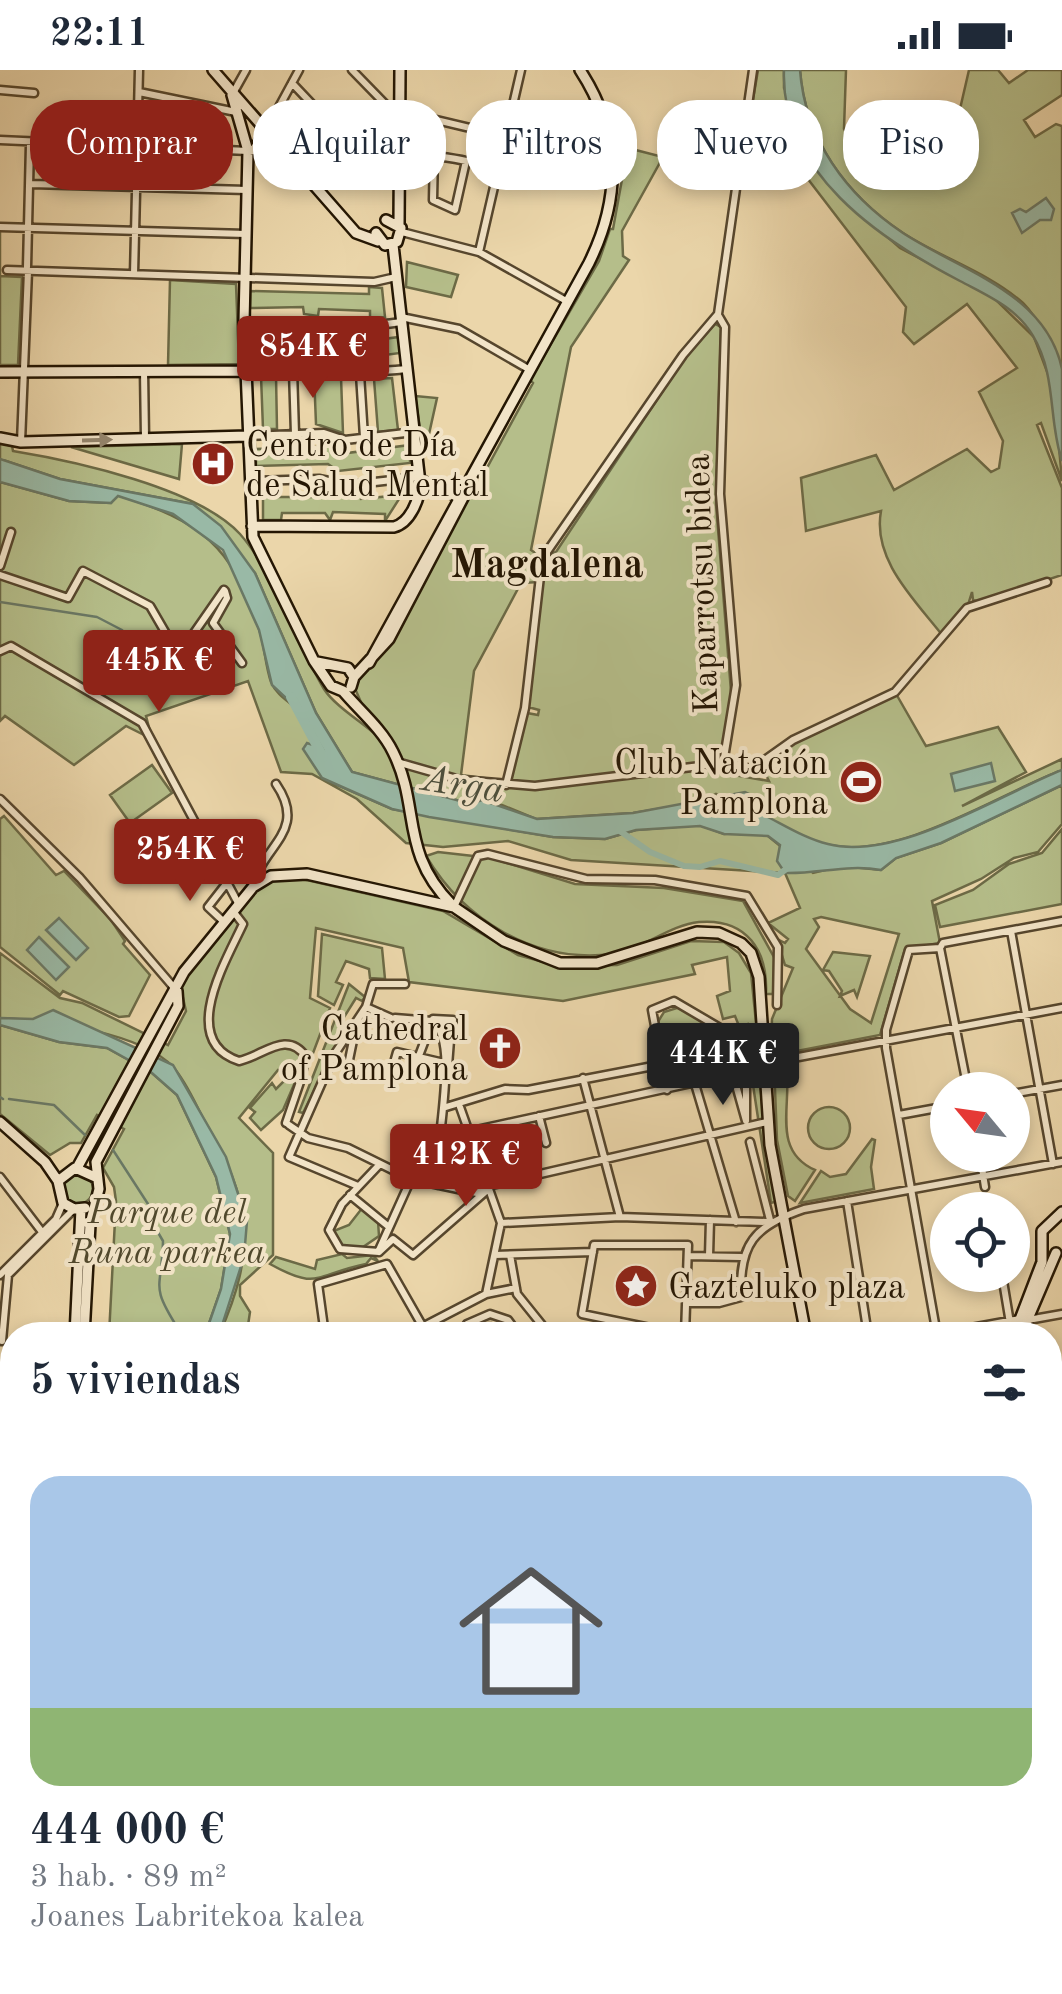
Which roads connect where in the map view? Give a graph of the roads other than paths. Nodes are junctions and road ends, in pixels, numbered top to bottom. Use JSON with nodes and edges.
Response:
{"nodes":[{"id":1,"x":139,"y":70,"type":"edge"},
{"id":2,"x":213,"y":70,"type":"edge"},
{"id":3,"x":246,"y":70,"type":"edge"},
{"id":4,"x":299,"y":70,"type":"edge"},
{"id":5,"x":352,"y":70,"type":"edge"},
{"id":6,"x":400,"y":70,"type":"edge"},
{"id":7,"x":521,"y":70,"type":"edge"},
{"id":8,"x":580,"y":70,"type":"edge"},
{"id":9,"x":753,"y":70,"type":"edge"},
{"id":10,"x":292,"y":83,"type":"junction"},
{"id":11,"x":0,"y":90,"type":"edge"},
{"id":12,"x":139,"y":92,"type":"junction"},
{"id":13,"x":34,"y":93,"type":"dead end"},
{"id":14,"x":232,"y":95,"type":"junction"},
{"id":15,"x":139,"y":100,"type":"edge"},
{"id":16,"x":283,"y":100,"type":"edge"},
{"id":17,"x":308,"y":100,"type":"edge"},
{"id":18,"x":381,"y":100,"type":"edge"},
{"id":19,"x":400,"y":100,"type":"edge"},
{"id":20,"x":514,"y":100,"type":"edge"},
{"id":21,"x":597,"y":100,"type":"edge"},
{"id":22,"x":237,"y":112,"type":"junction"},
{"id":23,"x":253,"y":118,"type":"edge"},
{"id":24,"x":0,"y":140,"type":"edge"},
{"id":25,"x":30,"y":141,"type":"edge"},
{"id":26,"x":30,"y":146,"type":"dead end"},
{"id":27,"x":233,"y":149,"type":"edge"},
{"id":28,"x":253,"y":149,"type":"edge"},
{"id":29,"x":248,"y":150,"type":"junction"},
{"id":30,"x":434,"y":153,"type":"joint"},
{"id":31,"x":136,"y":190,"type":"edge"},
{"id":32,"x":233,"y":190,"type":"edge"},
{"id":33,"x":247,"y":190,"type":"junction"},
{"id":34,"x":319,"y":190,"type":"edge"},
{"id":35,"x":399,"y":190,"type":"edge"},
{"id":36,"x":492,"y":190,"type":"edge"},
{"id":37,"x":611,"y":190,"type":"edge"},
{"id":38,"x":398,"y":200,"type":"junction"},
{"id":39,"x":386,"y":220,"type":"junction"},
{"id":40,"x":0,"y":226,"type":"edge"},
{"id":41,"x":28,"y":228,"type":"junction"},
{"id":42,"x":400,"y":228,"type":"junction"},
{"id":43,"x":135,"y":231,"type":"junction"},
{"id":44,"x":246,"y":234,"type":"junction"},
{"id":45,"x":385,"y":244,"type":"junction"},
{"id":46,"x":478,"y":252,"type":"junction"},
{"id":47,"x":27,"y":269,"type":"junction"},
{"id":48,"x":6,"y":270,"type":"dead end"},
{"id":49,"x":134,"y":274,"type":"junction"},
{"id":50,"x":398,"y":277,"type":"junction"},
{"id":51,"x":244,"y":278,"type":"junction"},
{"id":52,"x":568,"y":302,"type":"junction"},
{"id":53,"x":718,"y":314,"type":"junction"},
{"id":54,"x":401,"y":319,"type":"junction"},
{"id":55,"x":244,"y":322,"type":"junction"},
{"id":56,"x":406,"y":368,"type":"junction"},
{"id":57,"x":294,"y":370,"type":"junction"},
{"id":58,"x":530,"y":370,"type":"junction"},
{"id":59,"x":144,"y":371,"type":"junction"},
{"id":60,"x":246,"y":371,"type":"junction"},
{"id":61,"x":0,"y":372,"type":"edge"},
{"id":62,"x":24,"y":373,"type":"junction"},
{"id":63,"x":360,"y":374,"type":"junction"},
{"id":64,"x":414,"y":432,"type":"junction"},
{"id":65,"x":295,"y":434,"type":"junction"},
{"id":66,"x":248,"y":436,"type":"junction"},
{"id":67,"x":0,"y":438,"type":"edge"},
{"id":68,"x":145,"y":438,"type":"junction"},
{"id":69,"x":364,"y":438,"type":"junction"},
{"id":70,"x":21,"y":442,"type":"junction"},
{"id":71,"x":419,"y":477,"type":"junction"},
{"id":72,"x":249,"y":481,"type":"junction"},
{"id":73,"x":467,"y":487,"type":"junction"},
{"id":74,"x":458,"y":498,"type":"junction"},
{"id":75,"x":252,"y":526,"type":"junction"},
{"id":76,"x":10,"y":532,"type":"dead end"},
{"id":77,"x":0,"y":566,"type":"edge"},
{"id":78,"x":0,"y":576,"type":"edge"},
{"id":79,"x":1047,"y":582,"type":"dead end"},
{"id":80,"x":0,"y":640,"type":"edge"},
{"id":81,"x":12,"y":646,"type":"junction"},
{"id":82,"x":0,"y":651,"type":"edge"},
{"id":83,"x":242,"y":664,"type":"dead end"},
{"id":84,"x":331,"y":673,"type":"junction"},
{"id":85,"x":354,"y":676,"type":"junction"},
{"id":86,"x":724,"y":766,"type":"junction"},
{"id":87,"x":399,"y":767,"type":"junction"},
{"id":88,"x":276,"y":784,"type":"dead end"},
{"id":89,"x":506,"y":785,"type":"junction"},
{"id":90,"x":0,"y":800,"type":"edge"},
{"id":91,"x":226,"y":884,"type":"junction"},
{"id":92,"x":253,"y":886,"type":"junction"},
{"id":93,"x":235,"y":907,"type":"junction"},
{"id":94,"x":454,"y":907,"type":"junction"},
{"id":95,"x":224,"y":922,"type":"junction"},
{"id":96,"x":1062,"y":922,"type":"edge"},
{"id":97,"x":1011,"y":931,"type":"junction"},
{"id":98,"x":940,"y":948,"type":"junction"},
{"id":99,"x":405,"y":984,"type":"dead end"},
{"id":100,"x":176,"y":991,"type":"junction"},
{"id":101,"x":777,"y":1005,"type":"dead end"},
{"id":102,"x":366,"y":1008,"type":"junction"},
{"id":103,"x":1062,"y":1008,"type":"edge"},
{"id":104,"x":1026,"y":1014,"type":"junction"},
{"id":105,"x":356,"y":1021,"type":"junction"},
{"id":106,"x":432,"y":1021,"type":"junction"},
{"id":107,"x":956,"y":1028,"type":"junction"},
{"id":108,"x":886,"y":1040,"type":"junction"},
{"id":109,"x":726,"y":1052,"type":"junction"},
{"id":110,"x":334,"y":1055,"type":"junction"},
{"id":111,"x":418,"y":1058,"type":"junction"},
{"id":112,"x":396,"y":1059,"type":"dead end"},
{"id":113,"x":777,"y":1061,"type":"dead end"},
{"id":114,"x":444,"y":1063,"type":"junction"},
{"id":115,"x":661,"y":1065,"type":"junction"},
{"id":116,"x":965,"y":1072,"type":"edge"},
{"id":117,"x":734,"y":1074,"type":"junction"},
{"id":118,"x":443,"y":1078,"type":"junction"},
{"id":119,"x":583,"y":1078,"type":"junction"},
{"id":120,"x":695,"y":1084,"type":"junction"},
{"id":121,"x":1062,"y":1086,"type":"edge"},
{"id":122,"x":1039,"y":1089,"type":"junction"},
{"id":123,"x":667,"y":1090,"type":"junction"},
{"id":124,"x":1030,"y":1091,"type":"edge"},
{"id":125,"x":590,"y":1105,"type":"junction"},
{"id":126,"x":460,"y":1106,"type":"junction"},
{"id":127,"x":446,"y":1107,"type":"junction"},
{"id":128,"x":930,"y":1109,"type":"edge"},
{"id":129,"x":898,"y":1115,"type":"junction"},
{"id":130,"x":539,"y":1116,"type":"junction"},
{"id":131,"x":0,"y":1122,"type":"edge"},
{"id":132,"x":767,"y":1122,"type":"junction"},
{"id":133,"x":748,"y":1123,"type":"junction"},
{"id":134,"x":467,"y":1132,"type":"junction"},
{"id":135,"x":104,"y":1133,"type":"junction"},
{"id":136,"x":298,"y":1134,"type":"junction"},
{"id":137,"x":710,"y":1136,"type":"junction"},
{"id":138,"x":750,"y":1142,"type":"dead end"},
{"id":139,"x":546,"y":1143,"type":"dead end"},
{"id":140,"x":604,"y":1160,"type":"junction"},
{"id":141,"x":46,"y":1162,"type":"junction"},
{"id":142,"x":1058,"y":1163,"type":"edge"},
{"id":143,"x":380,"y":1164,"type":"junction"},
{"id":144,"x":74,"y":1169,"type":"junction"},
{"id":145,"x":982,"y":1172,"type":"edge"},
{"id":146,"x":0,"y":1176,"type":"edge"},
{"id":147,"x":982,"y":1176,"type":"junction"},
{"id":148,"x":96,"y":1177,"type":"junction"},
{"id":149,"x":410,"y":1179,"type":"junction"},
{"id":150,"x":58,"y":1181,"type":"junction"},
{"id":151,"x":438,"y":1185,"type":"junction"},
{"id":152,"x":358,"y":1186,"type":"junction"},
{"id":153,"x":984,"y":1187,"type":"dead end"},
{"id":154,"x":486,"y":1188,"type":"junction"},
{"id":155,"x":912,"y":1188,"type":"junction"},
{"id":156,"x":350,"y":1195,"type":"junction"},
{"id":157,"x":95,"y":1200,"type":"junction"},
{"id":158,"x":847,"y":1201,"type":"junction"},
{"id":159,"x":62,"y":1203,"type":"junction"},
{"id":160,"x":78,"y":1209,"type":"junction"},
{"id":161,"x":1062,"y":1212,"type":"edge"},
{"id":162,"x":786,"y":1215,"type":"junction"},
{"id":163,"x":620,"y":1217,"type":"junction"},
{"id":164,"x":710,"y":1220,"type":"junction"},
{"id":165,"x":769,"y":1221,"type":"junction"},
{"id":166,"x":736,"y":1222,"type":"junction"},
{"id":167,"x":500,"y":1223,"type":"junction"},
{"id":168,"x":1058,"y":1224,"type":"edge"},
{"id":169,"x":389,"y":1227,"type":"junction"},
{"id":170,"x":42,"y":1232,"type":"junction"},
{"id":171,"x":1044,"y":1248,"type":"junction"},
{"id":172,"x":379,"y":1252,"type":"junction"},
{"id":173,"x":594,"y":1252,"type":"junction"},
{"id":174,"x":1059,"y":1252,"type":"edge"},
{"id":175,"x":495,"y":1255,"type":"junction"},
{"id":176,"x":510,"y":1255,"type":"junction"},
{"id":177,"x":688,"y":1256,"type":"junction"},
{"id":178,"x":709,"y":1256,"type":"junction"},
{"id":179,"x":741,"y":1257,"type":"junction"},
{"id":180,"x":387,"y":1264,"type":"junction"},
{"id":181,"x":0,"y":1275,"type":"edge"},
{"id":182,"x":516,"y":1291,"type":"junction"},
{"id":183,"x":688,"y":1292,"type":"junction"},
{"id":184,"x":1007,"y":1292,"type":"edge"},
{"id":185,"x":486,"y":1294,"type":"junction"},
{"id":186,"x":741,"y":1297,"type":"junction"},
{"id":187,"x":687,"y":1303,"type":"junction"},
{"id":188,"x":1062,"y":1314,"type":"edge"},
{"id":189,"x":3,"y":1322,"type":"edge"},
{"id":190,"x":75,"y":1322,"type":"edge"},
{"id":191,"x":85,"y":1322,"type":"edge"},
{"id":192,"x":323,"y":1322,"type":"edge"},
{"id":193,"x":419,"y":1322,"type":"edge"},
{"id":194,"x":432,"y":1322,"type":"edge"},
{"id":195,"x":472,"y":1322,"type":"edge"},
{"id":196,"x":510,"y":1322,"type":"edge"},
{"id":197,"x":540,"y":1322,"type":"edge"},
{"id":198,"x":621,"y":1322,"type":"edge"},
{"id":199,"x":685,"y":1322,"type":"edge"},
{"id":200,"x":804,"y":1322,"type":"edge"},
{"id":201,"x":866,"y":1322,"type":"edge"},
{"id":202,"x":934,"y":1322,"type":"edge"},
{"id":203,"x":1016,"y":1322,"type":"edge"},
{"id":204,"x":1020,"y":1322,"type":"edge"},
{"id":205,"x":1021,"y":1322,"type":"edge"},
{"id":206,"x":1035,"y":1322,"type":"edge"}],
"edges":[{"from":1,"to":12,"type":"street"},
{"from":2,"to":14,"type":"street"},
{"from":3,"to":14,"type":"street"},
{"from":4,"to":10,"type":"street"},
{"from":5,"to":18,"type":"street"},
{"from":6,"to":19,"type":"street"},
{"from":7,"to":20,"type":"street"},
{"from":8,"to":21,"type":"street"},
{"from":9,"to":53,"type":"street","name":"Kaparrotsu bidea"},
{"from":10,"to":16,"type":"street"},
{"from":10,"to":17,"type":"street"},
{"from":11,"to":13,"type":"street"},
{"from":12,"to":15,"type":"street"},
{"from":12,"to":22,"type":"street"},
{"from":14,"to":22,"type":"street"},
{"from":14,"to":23,"type":"street"},
{"from":22,"to":29,"type":"street"},
{"from":24,"to":25,"type":"street"},
{"from":26,"to":41,"type":"street"},
{"from":27,"to":29,"type":"street"},
{"from":28,"to":29,"type":"street"},
{"from":29,"to":33,"type":"street"},
{"from":30,"to":30,"type":"street"},
{"from":31,"to":43,"type":"street"},
{"from":32,"to":33,"type":"street"},
{"from":33,"to":44,"type":"street"},
{"from":34,"to":45,"type":"street"},
{"from":35,"to":38,"type":"street"},
{"from":36,"to":46,"type":"street"},
{"from":37,"to":52,"type":"street"},
{"from":38,"to":39,"type":"street"},
{"from":38,"to":42,"type":"street"},
{"from":39,"to":42,"type":"street"},
{"from":39,"to":45,"type":"street"},
{"from":40,"to":41,"type":"street"},
{"from":41,"to":43,"type":"street"},
{"from":41,"to":47,"type":"street"},
{"from":42,"to":45,"type":"street"},
{"from":42,"to":46,"type":"street"},
{"from":43,"to":44,"type":"street"},
{"from":43,"to":49,"type":"street"},
{"from":44,"to":51,"type":"street"},
{"from":45,"to":50,"type":"street"},
{"from":46,"to":52,"type":"street"},
{"from":47,"to":48,"type":"street"},
{"from":47,"to":49,"type":"street"},
{"from":47,"to":62,"type":"street"},
{"from":49,"to":51,"type":"street"},
{"from":50,"to":51,"type":"street"},
{"from":50,"to":54,"type":"street"},
{"from":51,"to":55,"type":"street"},
{"from":52,"to":58,"type":"street"},
{"from":53,"to":86,"type":"street","name":"Kaparrotsu bidea"},
{"from":53,"to":89,"type":"street"},
{"from":54,"to":55,"type":"street"},
{"from":54,"to":56,"type":"street"},
{"from":54,"to":58,"type":"street"},
{"from":55,"to":60,"type":"street"},
{"from":56,"to":63,"type":"street"},
{"from":56,"to":64,"type":"street"},
{"from":57,"to":60,"type":"street"},
{"from":57,"to":63,"type":"street"},
{"from":57,"to":65,"type":"street"},
{"from":58,"to":73,"type":"street"},
{"from":59,"to":60,"type":"street"},
{"from":59,"to":62,"type":"street"},
{"from":59,"to":68,"type":"street"},
{"from":60,"to":66,"type":"street"},
{"from":61,"to":62,"type":"street"},
{"from":62,"to":70,"type":"street"},
{"from":63,"to":69,"type":"street"},
{"from":64,"to":69,"type":"street"},
{"from":64,"to":71,"type":"street"},
{"from":65,"to":66,"type":"street"},
{"from":65,"to":69,"type":"street"},
{"from":66,"to":68,"type":"street"},
{"from":66,"to":72,"type":"street"},
{"from":67,"to":70,"type":"street"},
{"from":70,"to":68,"type":"street","one_way":true},
{"from":71,"to":72,"type":"street"},
{"from":71,"to":74,"type":"street"},
{"from":71,"to":75,"type":"street"},
{"from":72,"to":75,"type":"street"},
{"from":73,"to":74,"type":"street"},
{"from":73,"to":85,"type":"street"},
{"from":74,"to":85,"type":"street"},
{"from":75,"to":84,"type":"street"},
{"from":76,"to":77,"type":"street"},
{"from":78,"to":83,"type":"street"},
{"from":79,"to":86,"type":"street"},
{"from":80,"to":81,"type":"street"},
{"from":81,"to":82,"type":"street"},
{"from":81,"to":91,"type":"street"},
{"from":84,"to":85,"type":"street"},
{"from":84,"to":85,"type":"street"},
{"from":85,"to":87,"type":"street"},
{"from":86,"to":89,"type":"street","name":"Kaparrotsu bidea"},
{"from":87,"to":89,"type":"street","name":"Kaparrotsu bidea"},
{"from":87,"to":94,"type":"street"},
{"from":88,"to":92,"type":"street"},
{"from":90,"to":100,"type":"street"},
{"from":91,"to":93,"type":"street"},
{"from":91,"to":95,"type":"street"},
{"from":92,"to":93,"type":"street"},
{"from":92,"to":94,"type":"street"},
{"from":93,"to":95,"type":"street"},
{"from":93,"to":136,"type":"street"},
{"from":94,"to":101,"type":"street"},
{"from":94,"to":132,"type":"street"},
{"from":95,"to":100,"type":"street"},
{"from":96,"to":97,"type":"street"},
{"from":97,"to":98,"type":"street"},
{"from":97,"to":104,"type":"street"},
{"from":98,"to":107,"type":"street"},
{"from":98,"to":108,"type":"street"},
{"from":99,"to":102,"type":"street"},
{"from":100,"to":135,"type":"street"},
{"from":102,"to":105,"type":"street"},
{"from":102,"to":106,"type":"street"},
{"from":103,"to":104,"type":"street"},
{"from":104,"to":107,"type":"street"},
{"from":104,"to":122,"type":"street"},
{"from":105,"to":110,"type":"street"},
{"from":105,"to":110,"type":"street"},
{"from":106,"to":111,"type":"street"},
{"from":106,"to":114,"type":"street"},
{"from":106,"to":118,"type":"street"},
{"from":107,"to":108,"type":"street"},
{"from":107,"to":116,"type":"street"},
{"from":108,"to":113,"type":"street"},
{"from":108,"to":129,"type":"street"},
{"from":109,"to":115,"type":"street"},
{"from":109,"to":115,"type":"street"},
{"from":109,"to":117,"type":"street"},
{"from":110,"to":136,"type":"street"},
{"from":111,"to":112,"type":"street"},
{"from":111,"to":114,"type":"street"},
{"from":111,"to":118,"type":"street"},
{"from":114,"to":118,"type":"street"},
{"from":115,"to":119,"type":"street"},
{"from":115,"to":123,"type":"street"},
{"from":117,"to":120,"type":"street"},
{"from":117,"to":133,"type":"street"},
{"from":118,"to":127,"type":"street"},
{"from":119,"to":125,"type":"street"},
{"from":119,"to":126,"type":"street"},
{"from":120,"to":123,"type":"street"},
{"from":120,"to":137,"type":"street"},
{"from":121,"to":122,"type":"street"},
{"from":122,"to":124,"type":"street"},
{"from":122,"to":142,"type":"street"},
{"from":123,"to":125,"type":"street"},
{"from":125,"to":130,"type":"street"},
{"from":125,"to":140,"type":"street"},
{"from":126,"to":127,"type":"street"},
{"from":126,"to":134,"type":"street"},
{"from":127,"to":151,"type":"street"},
{"from":128,"to":129,"type":"street"},
{"from":129,"to":155,"type":"street"},
{"from":130,"to":134,"type":"street"},
{"from":130,"to":139,"type":"street"},
{"from":131,"to":141,"type":"street"},
{"from":132,"to":133,"type":"street"},
{"from":132,"to":162,"type":"street"},
{"from":133,"to":137,"type":"street"},
{"from":134,"to":154,"type":"street"},
{"from":135,"to":144,"type":"street"},
{"from":135,"to":148,"type":"street"},
{"from":136,"to":143,"type":"street"},
{"from":136,"to":152,"type":"street"},
{"from":137,"to":140,"type":"street"},
{"from":137,"to":166,"type":"street"},
{"from":138,"to":165,"type":"street"},
{"from":140,"to":154,"type":"street"},
{"from":140,"to":163,"type":"street"},
{"from":141,"to":144,"type":"street"},
{"from":141,"to":150,"type":"street"},
{"from":142,"to":147,"type":"street"},
{"from":143,"to":149,"type":"street"},
{"from":143,"to":152,"type":"street"},
{"from":144,"to":148,"type":"street"},
{"from":144,"to":150,"type":"street"},
{"from":145,"to":147,"type":"street"},
{"from":146,"to":170,"type":"street"},
{"from":147,"to":153,"type":"street"},
{"from":147,"to":155,"type":"street"},
{"from":148,"to":157,"type":"street"},
{"from":149,"to":151,"type":"street"},
{"from":149,"to":169,"type":"street"},
{"from":150,"to":159,"type":"street"},
{"from":151,"to":154,"type":"street"},
{"from":152,"to":156,"type":"street"},
{"from":154,"to":167,"type":"street"},
{"from":154,"to":172,"type":"street"},
{"from":155,"to":158,"type":"street"},
{"from":155,"to":202,"type":"street"},
{"from":156,"to":169,"type":"street"},
{"from":156,"to":172,"type":"street"},
{"from":157,"to":160,"type":"street"},
{"from":157,"to":191,"type":"street"},
{"from":158,"to":162,"type":"street"},
{"from":158,"to":201,"type":"street"},
{"from":159,"to":160,"type":"street"},
{"from":159,"to":170,"type":"street"},
{"from":160,"to":189,"type":"street"},
{"from":160,"to":190,"type":"street"},
{"from":161,"to":168,"type":"street"},
{"from":162,"to":165,"type":"street"},
{"from":162,"to":200,"type":"street"},
{"from":163,"to":164,"type":"street"},
{"from":163,"to":167,"type":"street"},
{"from":164,"to":166,"type":"street"},
{"from":164,"to":178,"type":"street"},
{"from":165,"to":166,"type":"street"},
{"from":165,"to":179,"type":"street"},
{"from":167,"to":175,"type":"street"},
{"from":168,"to":171,"type":"street"},
{"from":169,"to":172,"type":"street"},
{"from":170,"to":181,"type":"street"},
{"from":171,"to":174,"type":"street"},
{"from":171,"to":204,"type":"street"},
{"from":172,"to":180,"type":"street"},
{"from":173,"to":176,"type":"street"},
{"from":173,"to":177,"type":"street"},
{"from":173,"to":198,"type":"street"},
{"from":174,"to":205,"type":"street"},
{"from":175,"to":176,"type":"street"},
{"from":175,"to":185,"type":"street"},
{"from":176,"to":182,"type":"street"},
{"from":177,"to":178,"type":"street"},
{"from":177,"to":183,"type":"street"},
{"from":178,"to":179,"type":"street"},
{"from":179,"to":186,"type":"street"},
{"from":180,"to":192,"type":"street"},
{"from":180,"to":193,"type":"street"},
{"from":182,"to":185,"type":"street"},
{"from":182,"to":197,"type":"street"},
{"from":183,"to":186,"type":"street"},
{"from":183,"to":187,"type":"street"},
{"from":184,"to":203,"type":"street"},
{"from":185,"to":194,"type":"street"},
{"from":186,"to":187,"type":"street"},
{"from":187,"to":199,"type":"street"},
{"from":188,"to":206,"type":"street"},
{"from":195,"to":196,"type":"street"}]}
